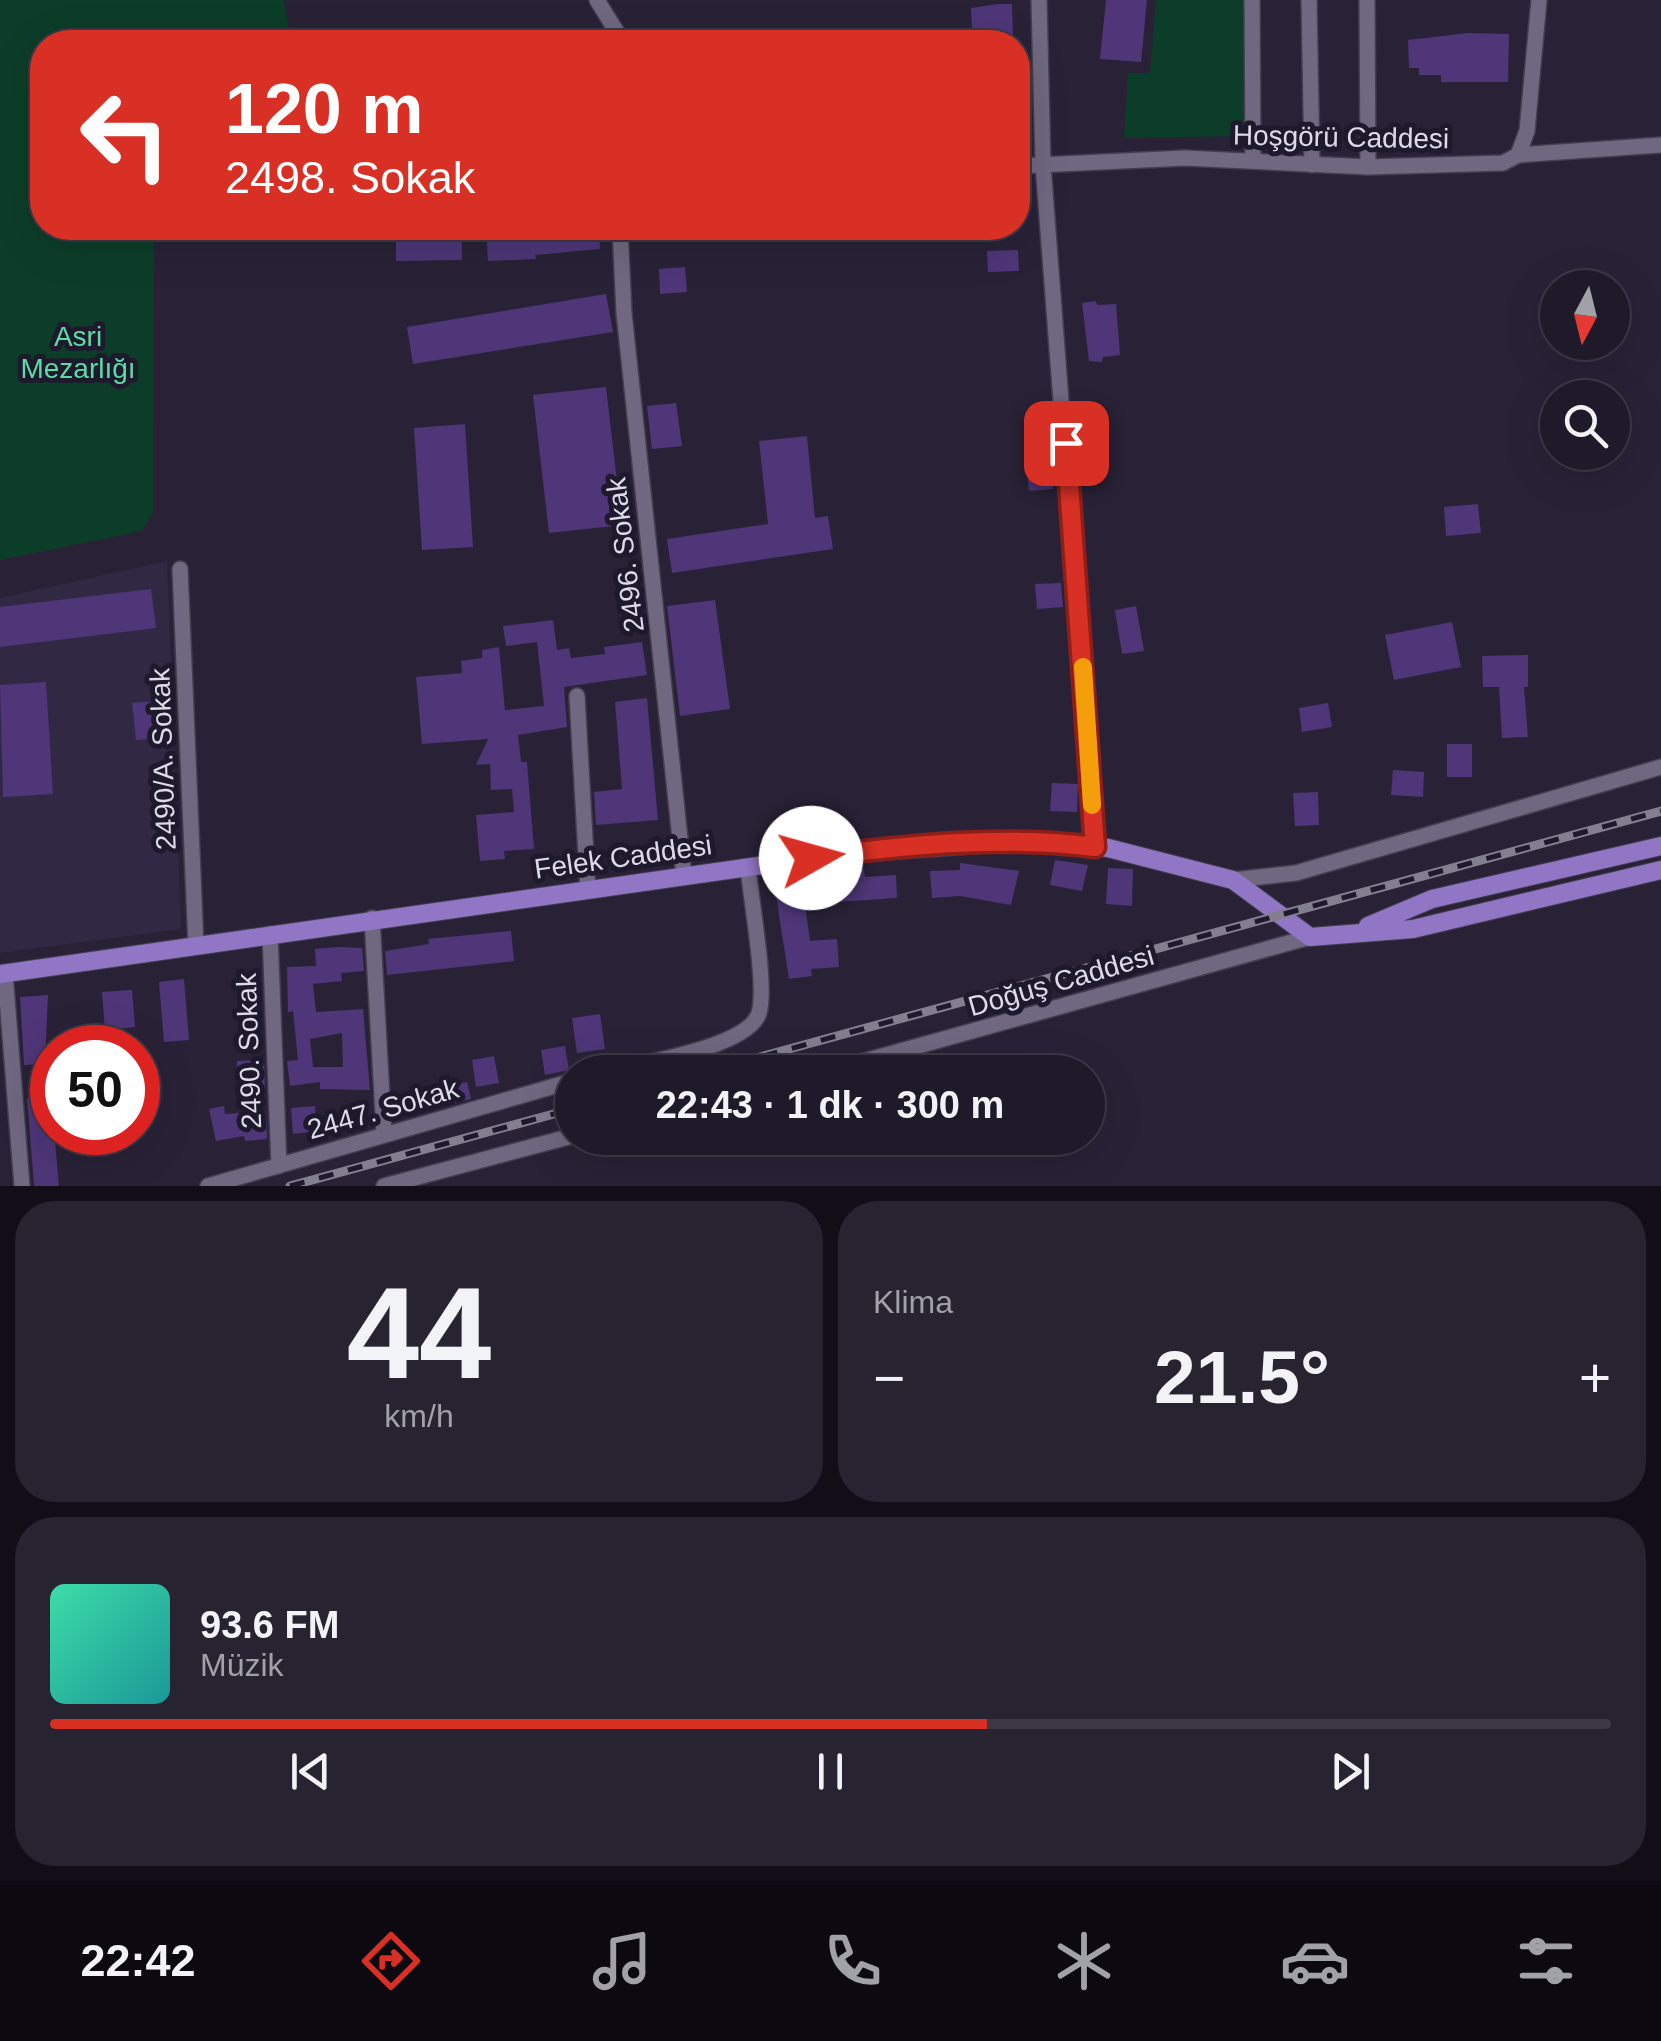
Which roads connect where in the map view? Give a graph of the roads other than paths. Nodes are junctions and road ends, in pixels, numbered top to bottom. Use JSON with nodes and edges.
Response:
{"nodes":[{"id":1,"x":597,"y":0,"type":"edge"},
{"id":2,"x":1039,"y":0,"type":"edge"},
{"id":3,"x":1252,"y":0,"type":"edge"},
{"id":4,"x":1308,"y":0,"type":"edge"},
{"id":5,"x":1367,"y":0,"type":"edge"},
{"id":6,"x":1539,"y":0,"type":"edge"},
{"id":7,"x":616,"y":30,"type":"edge"},
{"id":8,"x":1661,"y":145,"type":"edge"},
{"id":9,"x":1518,"y":155,"type":"junction"},
{"id":10,"x":1254,"y":160,"type":"junction"},
{"id":11,"x":1043,"y":165,"type":"junction"},
{"id":12,"x":1312,"y":165,"type":"junction"},
{"id":13,"x":1030,"y":166,"type":"edge"},
{"id":14,"x":1368,"y":167,"type":"junction"},
{"id":15,"x":621,"y":240,"type":"edge"},
{"id":16,"x":180,"y":569,"type":"dead end"},
{"id":17,"x":577,"y":696,"type":"dead end"},
{"id":18,"x":1661,"y":767,"type":"edge"},
{"id":19,"x":1661,"y":846,"type":"edge"},
{"id":20,"x":1095,"y":847,"type":"junction"},
{"id":21,"x":748,"y":868,"type":"junction"},
{"id":22,"x":1661,"y":870,"type":"edge"},
{"id":23,"x":684,"y":876,"type":"junction"},
{"id":24,"x":1233,"y":880,"type":"junction"},
{"id":25,"x":588,"y":891,"type":"junction"},
{"id":26,"x":372,"y":918,"type":"junction"},
{"id":27,"x":1353,"y":932,"type":"junction"},
{"id":28,"x":270,"y":934,"type":"junction"},
{"id":29,"x":1310,"y":936,"type":"junction"},
{"id":30,"x":196,"y":946,"type":"junction"},
{"id":31,"x":2,"y":974,"type":"edge"},
{"id":32,"x":673,"y":1055,"type":"edge"},
{"id":33,"x":886,"y":1055,"type":"edge"},
{"id":34,"x":555,"y":1086,"type":"edge"},
{"id":35,"x":384,"y":1132,"type":"junction"},
{"id":36,"x":555,"y":1141,"type":"edge"},
{"id":37,"x":278,"y":1166,"type":"junction"},
{"id":38,"x":22,"y":1186,"type":"edge"},
{"id":39,"x":208,"y":1186,"type":"edge"},
{"id":40,"x":384,"y":1186,"type":"edge"}],
"edges":[{"from":1,"to":7,"type":"street"},
{"from":2,"to":11,"type":"street"},
{"from":3,"to":10,"type":"street"},
{"from":4,"to":12,"type":"street"},
{"from":5,"to":14,"type":"street"},
{"from":6,"to":9,"type":"street"},
{"from":8,"to":9,"type":"street","name":"Hoşgörü Caddesi"},
{"from":9,"to":14,"type":"street","name":"Hoşgörü Caddesi"},
{"from":10,"to":11,"type":"street","name":"Hoşgörü Caddesi"},
{"from":10,"to":12,"type":"street","name":"Hoşgörü Caddesi"},
{"from":11,"to":13,"type":"street","name":"Hoşgörü Caddesi"},
{"from":11,"to":20,"type":"street"},
{"from":12,"to":14,"type":"street","name":"Hoşgörü Caddesi"},
{"from":15,"to":23,"type":"street","name":"2496. Sokak"},
{"from":16,"to":30,"type":"street","name":"2490/A. Sokak"},
{"from":17,"to":25,"type":"street"},
{"from":18,"to":24,"type":"street"},
{"from":19,"to":27,"type":"main road"},
{"from":20,"to":21,"type":"main road","name":"Felek Caddesi"},
{"from":20,"to":24,"type":"main road","name":"Felek Caddesi"},
{"from":21,"to":23,"type":"main road","name":"Felek Caddesi"},
{"from":21,"to":32,"type":"street"},
{"from":22,"to":27,"type":"main road"},
{"from":23,"to":25,"type":"main road","name":"Felek Caddesi"},
{"from":24,"to":29,"type":"main road","name":"Felek Caddesi"},
{"from":25,"to":26,"type":"main road","name":"Felek Caddesi"},
{"from":26,"to":28,"type":"main road","name":"Felek Caddesi"},
{"from":26,"to":35,"type":"street"},
{"from":27,"to":29,"type":"main road"},
{"from":28,"to":30,"type":"main road","name":"Felek Caddesi"},
{"from":28,"to":37,"type":"street","name":"2490. Sokak"},
{"from":29,"to":33,"type":"street","name":"Doğuş Caddesi"},
{"from":30,"to":31,"type":"main road","name":"Felek Caddesi"},
{"from":31,"to":38,"type":"street"},
{"from":34,"to":35,"type":"street","name":"2447. Sokak"},
{"from":35,"to":37,"type":"street","name":"2447. Sokak"},
{"from":36,"to":40,"type":"street"},
{"from":37,"to":39,"type":"street","name":"2447. Sokak"}]}
